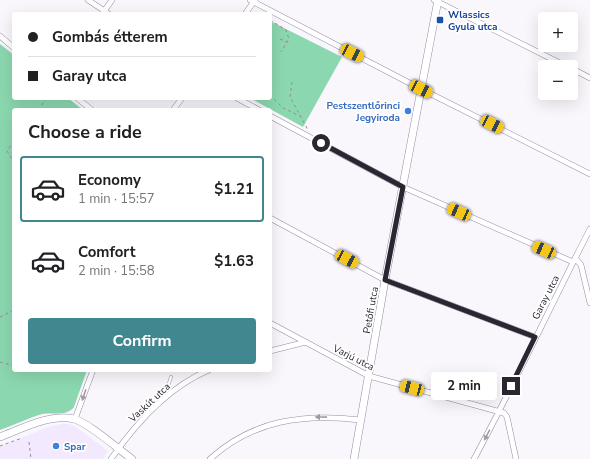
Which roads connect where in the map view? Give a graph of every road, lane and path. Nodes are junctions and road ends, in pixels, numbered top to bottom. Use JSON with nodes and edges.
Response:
{"nodes":[{"id":1,"x":88,"y":0,"type":"edge"},
{"id":2,"x":112,"y":0,"type":"edge"},
{"id":3,"x":253,"y":1,"type":"edge"},
{"id":4,"x":437,"y":1,"type":"edge"},
{"id":5,"x":104,"y":12,"type":"edge"},
{"id":6,"x":106,"y":12,"type":"edge"},
{"id":7,"x":246,"y":12,"type":"edge"},
{"id":8,"x":272,"y":21,"type":"edge"},
{"id":9,"x":0,"y":36,"type":"edge"},
{"id":10,"x":280,"y":39,"type":"dead end"},
{"id":11,"x":287,"y":42,"type":"junction"},
{"id":12,"x":12,"y":46,"type":"edge"},
{"id":13,"x":281,"y":52,"type":"dead end"},
{"id":14,"x":554,"y":60,"type":"edge"},
{"id":15,"x":578,"y":72,"type":"edge"},
{"id":16,"x":590,"y":78,"type":"edge"},
{"id":17,"x":292,"y":82,"type":"dead end"},
{"id":18,"x":421,"y":89,"type":"junction"},
{"id":19,"x":272,"y":97,"type":"edge"},
{"id":20,"x":80,"y":100,"type":"edge"},
{"id":21,"x":241,"y":100,"type":"edge"},
{"id":22,"x":90,"y":108,"type":"edge"},
{"id":23,"x":255,"y":108,"type":"edge"},
{"id":24,"x":300,"y":116,"type":"junction"},
{"id":25,"x":272,"y":117,"type":"edge"},
{"id":26,"x":308,"y":130,"type":"dead end"},
{"id":27,"x":12,"y":144,"type":"edge"},
{"id":28,"x":12,"y":159,"type":"edge"},
{"id":29,"x":590,"y":174,"type":"edge"},
{"id":30,"x":403,"y":187,"type":"junction"},
{"id":31,"x":272,"y":219,"type":"edge"},
{"id":32,"x":590,"y":229,"type":"edge"},
{"id":33,"x":574,"y":260,"type":"junction"},
{"id":34,"x":385,"y":280,"type":"junction"},
{"id":35,"x":590,"y":303,"type":"edge"},
{"id":36,"x":12,"y":311,"type":"edge"},
{"id":37,"x":0,"y":317,"type":"edge"},
{"id":38,"x":272,"y":324,"type":"edge"},
{"id":39,"x":535,"y":337,"type":"junction"},
{"id":40,"x":306,"y":342,"type":"junction"},
{"id":41,"x":272,"y":350,"type":"edge"},
{"id":42,"x":0,"y":362,"type":"edge"},
{"id":43,"x":12,"y":365,"type":"edge"},
{"id":44,"x":92,"y":372,"type":"edge"},
{"id":45,"x":205,"y":372,"type":"edge"},
{"id":46,"x":369,"y":376,"type":"junction"},
{"id":47,"x":172,"y":377,"type":"dead end"},
{"id":48,"x":171,"y":394,"type":"junction"},
{"id":49,"x":500,"y":411,"type":"junction"},
{"id":50,"x":75,"y":420,"type":"junction"},
{"id":51,"x":360,"y":420,"type":"junction"},
{"id":52,"x":0,"y":437,"type":"edge"},
{"id":53,"x":22,"y":438,"type":"dead end"},
{"id":54,"x":29,"y":442,"type":"dead end"},
{"id":55,"x":0,"y":446,"type":"edge"},
{"id":56,"x":118,"y":449,"type":"junction"},
{"id":57,"x":31,"y":459,"type":"edge"},
{"id":58,"x":111,"y":459,"type":"edge"},
{"id":59,"x":132,"y":459,"type":"edge"},
{"id":60,"x":210,"y":459,"type":"edge"},
{"id":61,"x":354,"y":459,"type":"edge"},
{"id":62,"x":474,"y":459,"type":"edge"},
{"id":63,"x":516,"y":459,"type":"edge"}],
"edges":[{"from":1,"to":5,"type":"street"},
{"from":2,"to":6,"type":"street"},
{"from":3,"to":7,"type":"street"},
{"from":3,"to":18,"type":"street"},
{"from":4,"to":14,"type":"street"},
{"from":4,"to":18,"type":"main road","name":"Petőfi utca"},
{"from":8,"to":11,"type":"path"},
{"from":9,"to":12,"type":"street"},
{"from":10,"to":11,"type":"path"},
{"from":11,"to":13,"type":"path"},
{"from":15,"to":16,"type":"street"},
{"from":17,"to":24,"type":"path"},
{"from":18,"to":29,"type":"street"},
{"from":18,"to":30,"type":"main road","name":"Petőfi utca"},
{"from":19,"to":24,"type":"path"},
{"from":20,"to":22,"type":"street"},
{"from":21,"to":23,"type":"street"},
{"from":24,"to":26,"type":"path"},
{"from":25,"to":30,"type":"street"},
{"from":27,"to":28,"type":"path"},
{"from":30,"to":33,"type":"street"},
{"from":30,"to":34,"type":"main road","name":"Petőfi utca"},
{"from":31,"to":34,"type":"street"},
{"from":32,"to":33,"type":"street","name":"Garay utca"},
{"from":33,"to":35,"type":"street"},
{"from":33,"to":39,"type":"street","name":"Garay utca"},
{"from":34,"to":39,"type":"street"},
{"from":34,"to":46,"type":"main road","name":"Petőfi utca"},
{"from":36,"to":37,"type":"path"},
{"from":38,"to":40,"type":"street","name":"Varjú utca"},
{"from":39,"to":49,"type":"street","name":"Garay utca"},
{"from":40,"to":41,"type":"street"},
{"from":40,"to":46,"type":"street","name":"Varjú utca"},
{"from":42,"to":43,"type":"path"},
{"from":44,"to":50,"type":"street","one_way":true},
{"from":45,"to":48,"type":"street","name":"Vaskút utca"},
{"from":46,"to":49,"type":"street","name":"Varjú utca"},
{"from":46,"to":51,"type":"main road","name":"Petőfi utca"},
{"from":47,"to":48,"type":"lane"},
{"from":48,"to":56,"type":"street","name":"Vaskút utca"},
{"from":49,"to":62,"type":"street","name":"Garay utca","one_way":true},
{"from":49,"to":63,"type":"street"},
{"from":50,"to":52,"type":"main road"},
{"from":50,"to":56,"type":"main road"},
{"from":51,"to":60,"type":"street","one_way":true},
{"from":51,"to":61,"type":"main road","name":"Petőfi utca"},
{"from":53,"to":55,"type":"path"},
{"from":54,"to":57,"type":"path"},
{"from":56,"to":58,"type":"street","name":"Vaskút utca"},
{"from":56,"to":59,"type":"main road"}]}
